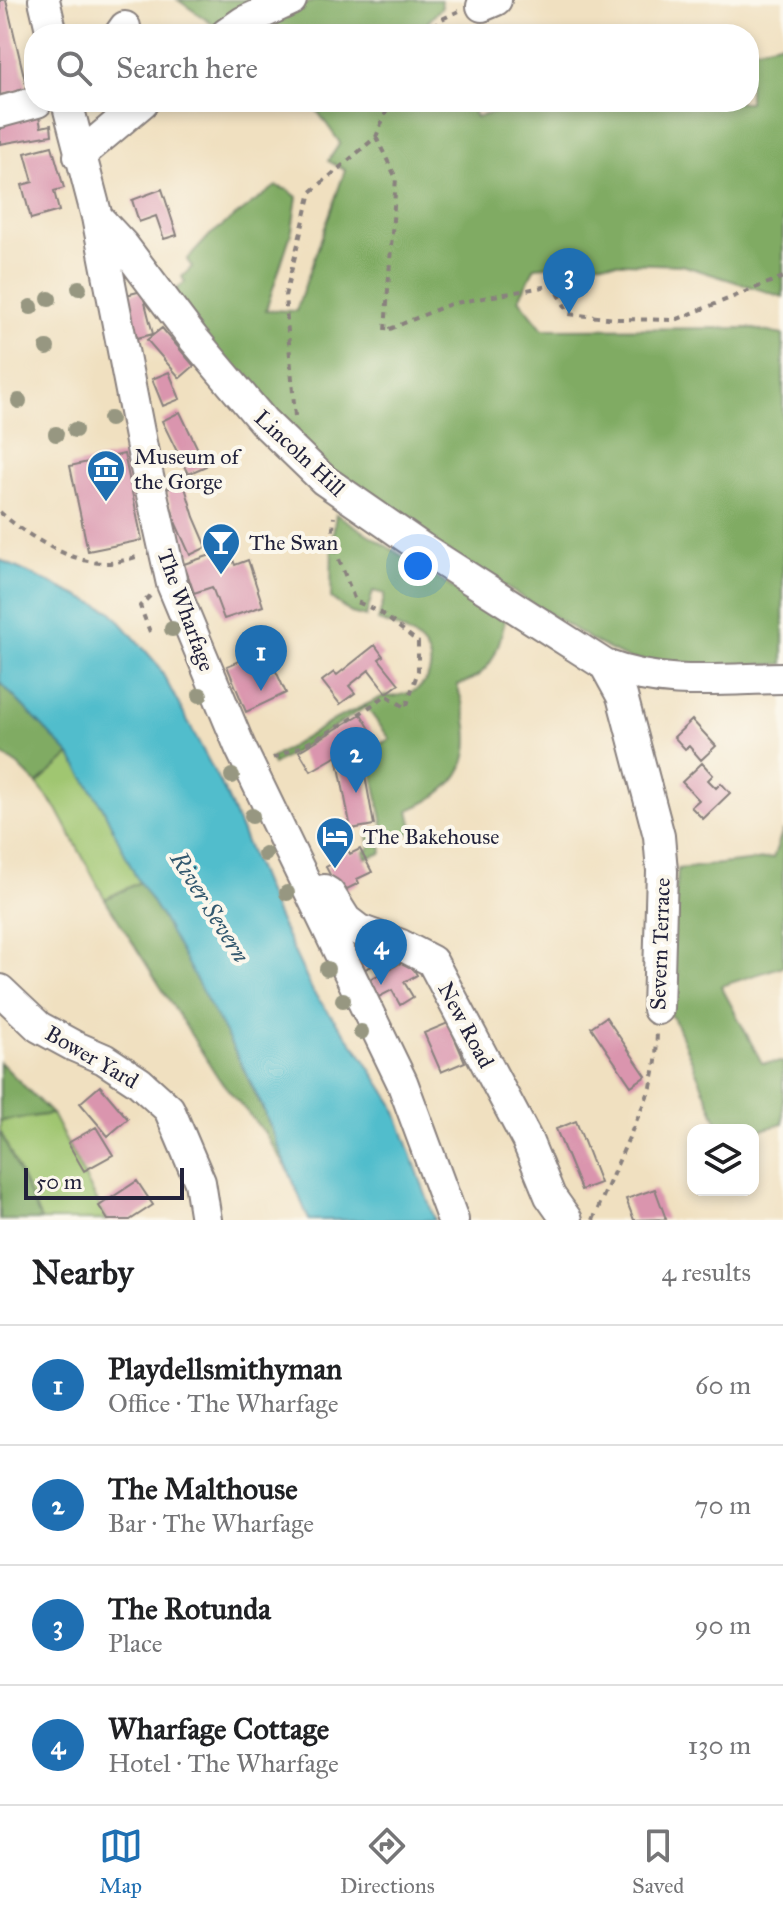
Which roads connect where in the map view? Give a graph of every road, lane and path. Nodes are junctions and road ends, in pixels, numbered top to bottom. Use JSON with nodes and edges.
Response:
{"nodes":[{"id":1,"x":44,"y":0,"type":"edge"},
{"id":2,"x":291,"y":0,"type":"edge"},
{"id":3,"x":489,"y":3,"type":"edge"},
{"id":4,"x":50,"y":24,"type":"edge"},
{"id":5,"x":241,"y":24,"type":"edge"},
{"id":6,"x":436,"y":24,"type":"edge"},
{"id":7,"x":24,"y":106,"type":"edge"},
{"id":8,"x":0,"y":112,"type":"edge"},
{"id":9,"x":69,"y":112,"type":"edge"},
{"id":10,"x":131,"y":112,"type":"edge"},
{"id":11,"x":386,"y":112,"type":"edge"},
{"id":12,"x":376,"y":137,"type":"junction"},
{"id":13,"x":79,"y":156,"type":"junction"},
{"id":14,"x":97,"y":217,"type":"junction"},
{"id":15,"x":783,"y":277,"type":"edge"},
{"id":16,"x":295,"y":416,"type":"dead end"},
{"id":17,"x":335,"y":490,"type":"junction"},
{"id":18,"x":0,"y":512,"type":"edge"},
{"id":19,"x":163,"y":551,"type":"junction"},
{"id":20,"x":158,"y":591,"type":"dead end"},
{"id":21,"x":150,"y":632,"type":"dead end"},
{"id":22,"x":605,"y":665,"type":"junction"},
{"id":23,"x":783,"y":678,"type":"edge"},
{"id":24,"x":250,"y":768,"type":"junction"},
{"id":25,"x":309,"y":889,"type":"junction"},
{"id":26,"x":0,"y":990,"type":"edge"},
{"id":27,"x":658,"y":1009,"type":"joint"},
{"id":28,"x":206,"y":1220,"type":"edge"},
{"id":29,"x":453,"y":1220,"type":"edge"},
{"id":30,"x":567,"y":1220,"type":"edge"},
{"id":31,"x":593,"y":1220,"type":"edge"}],
"edges":[{"from":1,"to":4,"type":"street"},
{"from":2,"to":5,"type":"street"},
{"from":3,"to":6,"type":"path"},
{"from":7,"to":8,"type":"street"},
{"from":9,"to":13,"type":"street","name":"The Wharfage"},
{"from":10,"to":13,"type":"street"},
{"from":11,"to":12,"type":"path"},
{"from":12,"to":15,"type":"path"},
{"from":12,"to":16,"type":"path"},
{"from":13,"to":14,"type":"street","name":"The Wharfage"},
{"from":14,"to":17,"type":"street","name":"Lincoln Hill"},
{"from":14,"to":19,"type":"street","name":"The Wharfage"},
{"from":17,"to":22,"type":"street","name":"Lincoln Hill"},
{"from":17,"to":24,"type":"path"},
{"from":18,"to":19,"type":"path"},
{"from":19,"to":24,"type":"street","name":"The Wharfage"},
{"from":20,"to":21,"type":"path"},
{"from":22,"to":23,"type":"street","name":"Lincoln Hill"},
{"from":22,"to":27,"type":"street","name":"Severn Terrace"},
{"from":24,"to":25,"type":"street","name":"The Wharfage"},
{"from":25,"to":29,"type":"street","name":"The Wharfage"},
{"from":25,"to":30,"type":"street","name":"New Road"},
{"from":26,"to":28,"type":"street","name":"Bower Yard"},
{"from":27,"to":31,"type":"path","name":"Severn Terrace"}]}
